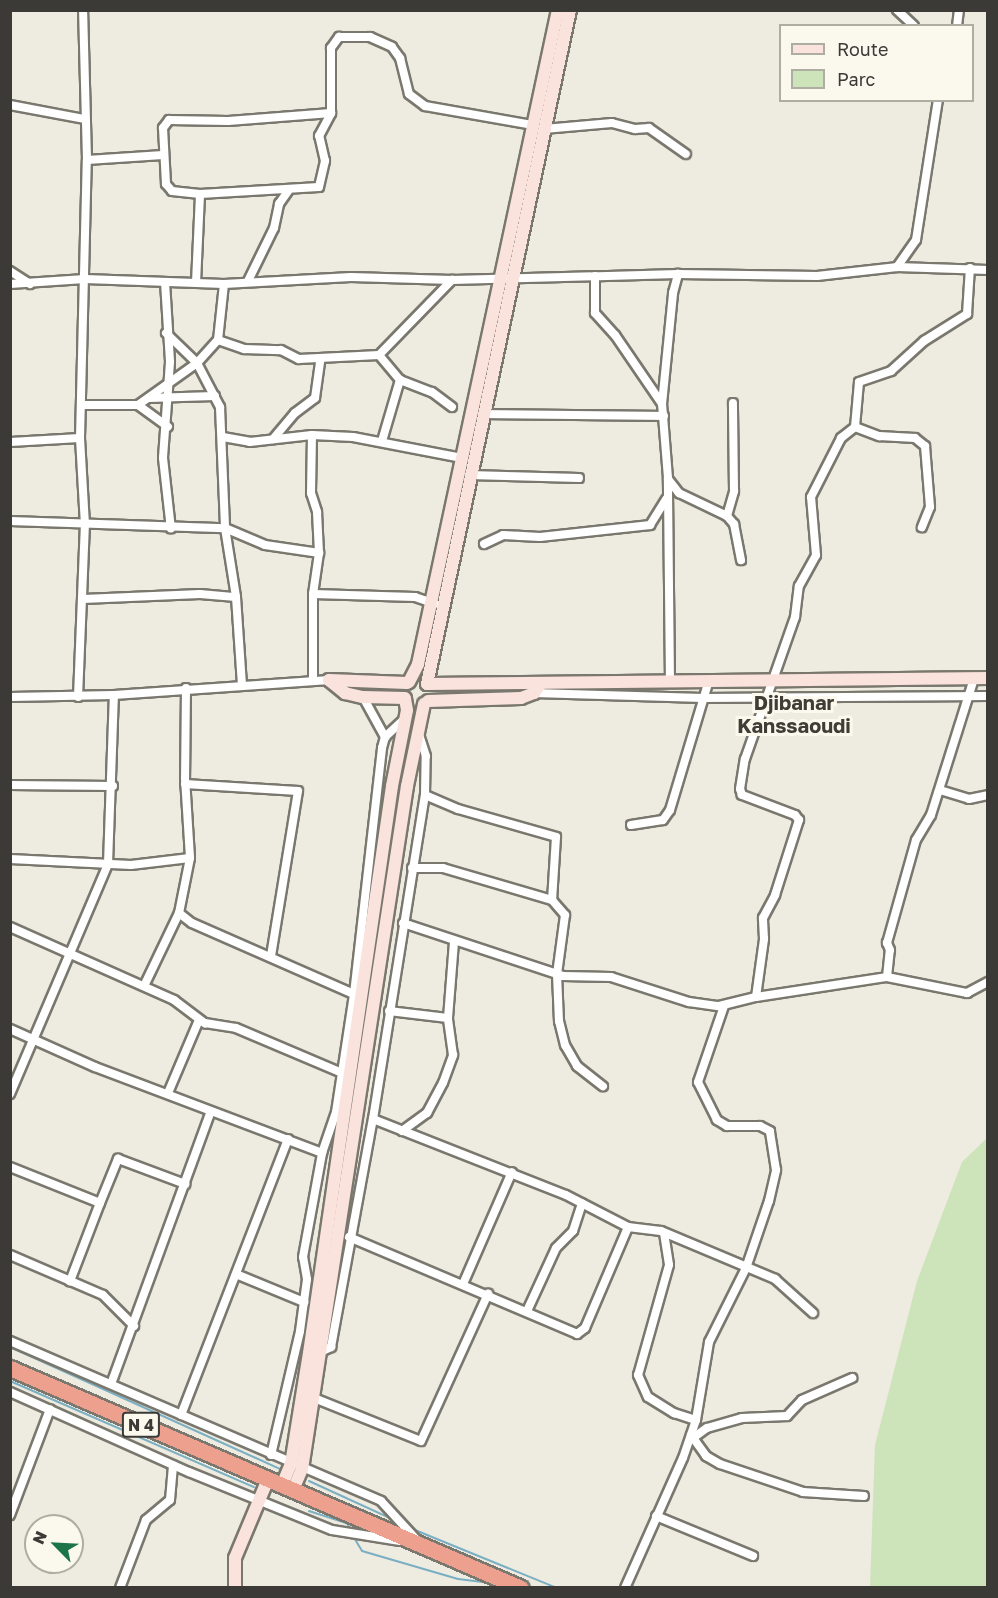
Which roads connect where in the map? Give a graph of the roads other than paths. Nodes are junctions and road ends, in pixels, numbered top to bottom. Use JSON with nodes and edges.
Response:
{"nodes":[{"id":1,"x":83,"y":10,"type":"edge"},
{"id":2,"x":558,"y":10,"type":"edge"},
{"id":3,"x":570,"y":10,"type":"edge"},
{"id":4,"x":897,"y":10,"type":"edge"},
{"id":5,"x":912,"y":24,"type":"edge"},
{"id":6,"x":938,"y":102,"type":"edge"},
{"id":7,"x":10,"y":105,"type":"edge"},
{"id":8,"x":331,"y":113,"type":"junction"},
{"id":9,"x":84,"y":119,"type":"junction"},
{"id":10,"x":539,"y":127,"type":"junction"},
{"id":11,"x":686,"y":154,"type":"dead end"},
{"id":12,"x":163,"y":155,"type":"junction"},
{"id":13,"x":87,"y":160,"type":"junction"},
{"id":14,"x":288,"y":191,"type":"junction"},
{"id":15,"x":200,"y":194,"type":"junction"},
{"id":16,"x":897,"y":267,"type":"junction"},
{"id":17,"x":969,"y":268,"type":"junction"},
{"id":18,"x":987,"y":270,"type":"edge"},
{"id":19,"x":10,"y":272,"type":"edge"},
{"id":20,"x":678,"y":274,"type":"junction"},
{"id":21,"x":595,"y":276,"type":"junction"},
{"id":22,"x":506,"y":277,"type":"junction"},
{"id":23,"x":85,"y":279,"type":"junction"},
{"id":24,"x":452,"y":280,"type":"junction"},
{"id":25,"x":248,"y":281,"type":"junction"},
{"id":26,"x":165,"y":282,"type":"junction"},
{"id":27,"x":10,"y":284,"type":"edge"},
{"id":28,"x":30,"y":284,"type":"junction"},
{"id":29,"x":196,"y":284,"type":"junction"},
{"id":30,"x":224,"y":284,"type":"junction"},
{"id":31,"x":166,"y":333,"type":"junction"},
{"id":32,"x":218,"y":340,"type":"junction"},
{"id":33,"x":379,"y":356,"type":"junction"},
{"id":34,"x":320,"y":361,"type":"junction"},
{"id":35,"x":197,"y":363,"type":"junction"},
{"id":36,"x":400,"y":380,"type":"junction"},
{"id":37,"x":168,"y":382,"type":"junction"},
{"id":38,"x":215,"y":396,"type":"junction"},
{"id":39,"x":168,"y":397,"type":"junction"},
{"id":40,"x":148,"y":398,"type":"junction"},
{"id":41,"x":733,"y":403,"type":"dead end"},
{"id":42,"x":662,"y":404,"type":"junction"},
{"id":43,"x":82,"y":405,"type":"junction"},
{"id":44,"x":138,"y":405,"type":"junction"},
{"id":45,"x":452,"y":407,"type":"dead end"},
{"id":46,"x":483,"y":414,"type":"junction"},
{"id":47,"x":664,"y":416,"type":"junction"},
{"id":48,"x":168,"y":427,"type":"junction"},
{"id":49,"x":855,"y":428,"type":"junction"},
{"id":50,"x":312,"y":435,"type":"junction"},
{"id":51,"x":223,"y":437,"type":"junction"},
{"id":52,"x":80,"y":438,"type":"junction"},
{"id":53,"x":273,"y":439,"type":"junction"},
{"id":54,"x":382,"y":441,"type":"junction"},
{"id":55,"x":10,"y":442,"type":"edge"},
{"id":56,"x":462,"y":458,"type":"junction"},
{"id":57,"x":470,"y":475,"type":"junction"},
{"id":58,"x":579,"y":478,"type":"dead end"},
{"id":59,"x":668,"y":478,"type":"junction"},
{"id":60,"x":668,"y":496,"type":"junction"},
{"id":61,"x":727,"y":516,"type":"junction"},
{"id":62,"x":10,"y":521,"type":"edge"},
{"id":63,"x":85,"y":525,"type":"junction"},
{"id":64,"x":922,"y":527,"type":"dead end"},
{"id":65,"x":225,"y":528,"type":"junction"},
{"id":66,"x":171,"y":529,"type":"junction"},
{"id":67,"x":484,"y":544,"type":"dead end"},
{"id":68,"x":319,"y":553,"type":"junction"},
{"id":69,"x":741,"y":560,"type":"dead end"},
{"id":70,"x":314,"y":594,"type":"junction"},
{"id":71,"x":237,"y":597,"type":"junction"},
{"id":72,"x":83,"y":599,"type":"junction"},
{"id":73,"x":435,"y":604,"type":"junction"},
{"id":74,"x":987,"y":678,"type":"edge"},
{"id":75,"x":974,"y":679,"type":"junction"},
{"id":76,"x":329,"y":680,"type":"junction"},
{"id":77,"x":775,"y":680,"type":"junction"},
{"id":78,"x":313,"y":681,"type":"junction"},
{"id":79,"x":408,"y":682,"type":"junction"},
{"id":80,"x":670,"y":683,"type":"junction"},
{"id":81,"x":708,"y":683,"type":"junction"},
{"id":82,"x":427,"y":684,"type":"junction"},
{"id":83,"x":242,"y":686,"type":"junction"},
{"id":84,"x":186,"y":688,"type":"junction"},
{"id":85,"x":537,"y":688,"type":"junction"},
{"id":86,"x":114,"y":695,"type":"junction"},
{"id":87,"x":770,"y":696,"type":"junction"},
{"id":88,"x":987,"y":696,"type":"edge"},
{"id":89,"x":10,"y":697,"type":"edge"},
{"id":90,"x":78,"y":697,"type":"junction"},
{"id":91,"x":363,"y":697,"type":"junction"},
{"id":92,"x":970,"y":697,"type":"junction"},
{"id":93,"x":703,"y":698,"type":"junction"},
{"id":94,"x":405,"y":699,"type":"junction"},
{"id":95,"x":426,"y":702,"type":"junction"},
{"id":96,"x":404,"y":720,"type":"junction"},
{"id":97,"x":417,"y":728,"type":"junction"},
{"id":98,"x":385,"y":737,"type":"junction"},
{"id":99,"x":185,"y":784,"type":"junction"},
{"id":100,"x":10,"y":785,"type":"edge"},
{"id":101,"x":112,"y":786,"type":"junction"},
{"id":102,"x":392,"y":786,"type":"junction"},
{"id":103,"x":407,"y":786,"type":"junction"},
{"id":104,"x":940,"y":790,"type":"junction"},
{"id":105,"x":425,"y":795,"type":"junction"},
{"id":106,"x":987,"y":795,"type":"edge"},
{"id":107,"x":632,"y":825,"type":"dead end"},
{"id":108,"x":190,"y":858,"type":"junction"},
{"id":109,"x":10,"y":859,"type":"edge"},
{"id":110,"x":108,"y":864,"type":"junction"},
{"id":111,"x":412,"y":868,"type":"junction"},
{"id":112,"x":552,"y":900,"type":"junction"},
{"id":113,"x":179,"y":913,"type":"junction"},
{"id":114,"x":403,"y":923,"type":"junction"},
{"id":115,"x":10,"y":927,"type":"edge"},
{"id":116,"x":453,"y":941,"type":"junction"},
{"id":117,"x":70,"y":953,"type":"junction"},
{"id":118,"x":271,"y":956,"type":"junction"},
{"id":119,"x":557,"y":974,"type":"junction"},
{"id":120,"x":886,"y":977,"type":"junction"},
{"id":121,"x":987,"y":982,"type":"edge"},
{"id":122,"x":144,"y":986,"type":"junction"},
{"id":123,"x":359,"y":996,"type":"junction"},
{"id":124,"x":756,"y":997,"type":"junction"},
{"id":125,"x":724,"y":1006,"type":"junction"},
{"id":126,"x":389,"y":1011,"type":"junction"},
{"id":127,"x":448,"y":1018,"type":"junction"},
{"id":128,"x":199,"y":1020,"type":"junction"},
{"id":129,"x":10,"y":1029,"type":"edge"},
{"id":130,"x":32,"y":1040,"type":"junction"},
{"id":131,"x":342,"y":1073,"type":"junction"},
{"id":132,"x":603,"y":1086,"type":"dead end"},
{"id":133,"x":168,"y":1093,"type":"junction"},
{"id":134,"x":10,"y":1094,"type":"edge"},
{"id":135,"x":210,"y":1113,"type":"junction"},
{"id":136,"x":373,"y":1119,"type":"junction"},
{"id":137,"x":402,"y":1131,"type":"junction"},
{"id":138,"x":288,"y":1140,"type":"junction"},
{"id":139,"x":322,"y":1153,"type":"junction"},
{"id":140,"x":10,"y":1167,"type":"edge"},
{"id":141,"x":512,"y":1172,"type":"junction"},
{"id":142,"x":185,"y":1184,"type":"junction"},
{"id":143,"x":100,"y":1203,"type":"junction"},
{"id":144,"x":582,"y":1203,"type":"junction"},
{"id":145,"x":628,"y":1227,"type":"junction"},
{"id":146,"x":664,"y":1233,"type":"junction"},
{"id":147,"x":349,"y":1237,"type":"junction"},
{"id":148,"x":10,"y":1255,"type":"edge"},
{"id":149,"x":746,"y":1268,"type":"junction"},
{"id":150,"x":236,"y":1274,"type":"junction"},
{"id":151,"x":70,"y":1281,"type":"junction"},
{"id":152,"x":463,"y":1284,"type":"junction"},
{"id":153,"x":488,"y":1294,"type":"junction"},
{"id":154,"x":304,"y":1302,"type":"junction"},
{"id":155,"x":527,"y":1311,"type":"junction"},
{"id":156,"x":813,"y":1313,"type":"dead end"},
{"id":157,"x":134,"y":1326,"type":"junction"},
{"id":158,"x":10,"y":1341,"type":"edge"},
{"id":159,"x":315,"y":1354,"type":"junction"},
{"id":160,"x":10,"y":1368,"type":"edge"},
{"id":161,"x":852,"y":1378,"type":"dead end"},
{"id":162,"x":111,"y":1384,"type":"junction"},
{"id":163,"x":10,"y":1392,"type":"edge"},
{"id":164,"x":314,"y":1398,"type":"junction"},
{"id":165,"x":50,"y":1409,"type":"junction"},
{"id":166,"x":181,"y":1415,"type":"junction"},
{"id":167,"x":696,"y":1420,"type":"junction"},
{"id":168,"x":692,"y":1437,"type":"junction"},
{"id":169,"x":271,"y":1455,"type":"junction"},
{"id":170,"x":173,"y":1465,"type":"junction"},
{"id":171,"x":297,"y":1466,"type":"junction"},
{"id":172,"x":281,"y":1485,"type":"junction"},
{"id":173,"x":864,"y":1496,"type":"dead end"},
{"id":174,"x":258,"y":1500,"type":"junction"},
{"id":175,"x":10,"y":1515,"type":"edge"},
{"id":176,"x":656,"y":1516,"type":"junction"},
{"id":177,"x":418,"y":1542,"type":"junction"},
{"id":178,"x":753,"y":1556,"type":"dead end"},
{"id":179,"x":120,"y":1587,"type":"edge"},
{"id":180,"x":235,"y":1587,"type":"edge"},
{"id":181,"x":521,"y":1587,"type":"edge"},
{"id":182,"x":625,"y":1587,"type":"edge"}],
"edges":[{"from":1,"to":9,"type":"street"},
{"from":2,"to":10,"type":"main road"},
{"from":3,"to":10,"type":"main road"},
{"from":4,"to":5,"type":"street"},
{"from":6,"to":16,"type":"street"},
{"from":7,"to":9,"type":"street"},
{"from":8,"to":10,"type":"street"},
{"from":8,"to":12,"type":"street"},
{"from":8,"to":14,"type":"street"},
{"from":9,"to":13,"type":"street"},
{"from":10,"to":11,"type":"street"},
{"from":10,"to":22,"type":"main road"},
{"from":12,"to":13,"type":"street"},
{"from":12,"to":15,"type":"street"},
{"from":13,"to":23,"type":"street"},
{"from":14,"to":15,"type":"street"},
{"from":14,"to":25,"type":"street"},
{"from":15,"to":29,"type":"street"},
{"from":16,"to":17,"type":"street"},
{"from":16,"to":20,"type":"street"},
{"from":17,"to":18,"type":"street"},
{"from":17,"to":49,"type":"street"},
{"from":19,"to":28,"type":"street"},
{"from":20,"to":21,"type":"street"},
{"from":20,"to":42,"type":"street"},
{"from":21,"to":22,"type":"street"},
{"from":21,"to":42,"type":"street"},
{"from":22,"to":24,"type":"street"},
{"from":22,"to":46,"type":"main road"},
{"from":22,"to":56,"type":"main road"},
{"from":23,"to":26,"type":"street"},
{"from":23,"to":28,"type":"street"},
{"from":23,"to":43,"type":"street"},
{"from":24,"to":25,"type":"street"},
{"from":24,"to":33,"type":"street"},
{"from":25,"to":30,"type":"street"},
{"from":26,"to":29,"type":"street"},
{"from":26,"to":31,"type":"street"},
{"from":27,"to":28,"type":"street"},
{"from":29,"to":30,"type":"street"},
{"from":30,"to":32,"type":"street"},
{"from":31,"to":35,"type":"street"},
{"from":31,"to":37,"type":"street"},
{"from":32,"to":34,"type":"street"},
{"from":32,"to":35,"type":"street"},
{"from":33,"to":34,"type":"street"},
{"from":33,"to":36,"type":"street"},
{"from":34,"to":53,"type":"street"},
{"from":35,"to":37,"type":"street"},
{"from":35,"to":38,"type":"street"},
{"from":36,"to":45,"type":"street"},
{"from":36,"to":54,"type":"street"},
{"from":37,"to":39,"type":"street"},
{"from":37,"to":40,"type":"street"},
{"from":38,"to":39,"type":"street"},
{"from":38,"to":51,"type":"street"},
{"from":39,"to":40,"type":"street"},
{"from":39,"to":48,"type":"street"},
{"from":40,"to":44,"type":"street"},
{"from":41,"to":61,"type":"street"},
{"from":42,"to":47,"type":"street"},
{"from":43,"to":44,"type":"street"},
{"from":43,"to":52,"type":"street"},
{"from":44,"to":48,"type":"street"},
{"from":46,"to":47,"type":"street"},
{"from":46,"to":57,"type":"main road"},
{"from":47,"to":59,"type":"street"},
{"from":48,"to":66,"type":"street"},
{"from":49,"to":64,"type":"street"},
{"from":49,"to":77,"type":"street"},
{"from":50,"to":53,"type":"street"},
{"from":50,"to":54,"type":"street"},
{"from":50,"to":68,"type":"street"},
{"from":51,"to":53,"type":"street"},
{"from":51,"to":65,"type":"street"},
{"from":52,"to":55,"type":"street"},
{"from":52,"to":63,"type":"street"},
{"from":54,"to":56,"type":"street"},
{"from":56,"to":73,"type":"main road"},
{"from":57,"to":58,"type":"street"},
{"from":57,"to":73,"type":"main road"},
{"from":59,"to":60,"type":"street"},
{"from":59,"to":61,"type":"street"},
{"from":60,"to":67,"type":"street"},
{"from":60,"to":80,"type":"street"},
{"from":61,"to":69,"type":"street"},
{"from":62,"to":63,"type":"street"},
{"from":63,"to":66,"type":"street"},
{"from":63,"to":72,"type":"street"},
{"from":65,"to":66,"type":"street"},
{"from":65,"to":68,"type":"street"},
{"from":65,"to":71,"type":"street"},
{"from":68,"to":70,"type":"street"},
{"from":70,"to":73,"type":"street"},
{"from":70,"to":78,"type":"street"},
{"from":71,"to":72,"type":"street"},
{"from":71,"to":83,"type":"street"},
{"from":72,"to":90,"type":"street"},
{"from":73,"to":79,"type":"main road"},
{"from":73,"to":82,"type":"main road"},
{"from":74,"to":75,"type":"main road"},
{"from":75,"to":77,"type":"main road"},
{"from":75,"to":92,"type":"street"},
{"from":76,"to":78,"type":"street"},
{"from":76,"to":79,"type":"main road"},
{"from":76,"to":91,"type":"main road"},
{"from":77,"to":81,"type":"main road"},
{"from":77,"to":87,"type":"street"},
{"from":78,"to":83,"type":"street"},
{"from":79,"to":82,"type":"main road"},
{"from":79,"to":94,"type":"main road"},
{"from":80,"to":81,"type":"main road"},
{"from":80,"to":85,"type":"main road"},
{"from":81,"to":93,"type":"street"},
{"from":82,"to":85,"type":"main road"},
{"from":82,"to":95,"type":"main road"},
{"from":83,"to":84,"type":"street"},
{"from":84,"to":86,"type":"street"},
{"from":84,"to":99,"type":"street"},
{"from":85,"to":93,"type":"street"},
{"from":85,"to":95,"type":"main road"},
{"from":86,"to":90,"type":"street"},
{"from":86,"to":101,"type":"street"},
{"from":87,"to":92,"type":"street"},
{"from":87,"to":93,"type":"street"},
{"from":87,"to":124,"type":"street"},
{"from":88,"to":92,"type":"street"},
{"from":89,"to":90,"type":"street"},
{"from":91,"to":94,"type":"main road"},
{"from":91,"to":98,"type":"street"},
{"from":92,"to":104,"type":"street"},
{"from":93,"to":107,"type":"street"},
{"from":94,"to":95,"type":"main road"},
{"from":94,"to":96,"type":"main road"},
{"from":95,"to":97,"type":"main road"},
{"from":96,"to":98,"type":"street"},
{"from":96,"to":102,"type":"main road"},
{"from":97,"to":103,"type":"main road"},
{"from":97,"to":105,"type":"street"},
{"from":98,"to":123,"type":"street"},
{"from":99,"to":108,"type":"street"},
{"from":99,"to":118,"type":"street"},
{"from":100,"to":101,"type":"street"},
{"from":101,"to":110,"type":"street"},
{"from":102,"to":103,"type":"main road"},
{"from":102,"to":123,"type":"main road"},
{"from":103,"to":159,"type":"main road"},
{"from":104,"to":106,"type":"street"},
{"from":104,"to":120,"type":"street"},
{"from":105,"to":111,"type":"street"},
{"from":105,"to":112,"type":"street"},
{"from":108,"to":110,"type":"street"},
{"from":108,"to":113,"type":"street"},
{"from":109,"to":110,"type":"street"},
{"from":110,"to":117,"type":"street"},
{"from":111,"to":112,"type":"street"},
{"from":111,"to":114,"type":"street"},
{"from":112,"to":119,"type":"street"},
{"from":113,"to":118,"type":"street"},
{"from":113,"to":122,"type":"street"},
{"from":114,"to":116,"type":"street"},
{"from":114,"to":126,"type":"street"},
{"from":115,"to":117,"type":"street"},
{"from":116,"to":119,"type":"street"},
{"from":116,"to":127,"type":"street"},
{"from":117,"to":122,"type":"street"},
{"from":117,"to":130,"type":"street"},
{"from":118,"to":123,"type":"street"},
{"from":119,"to":125,"type":"street"},
{"from":119,"to":132,"type":"street"},
{"from":120,"to":121,"type":"street"},
{"from":120,"to":124,"type":"street"},
{"from":122,"to":128,"type":"street"},
{"from":123,"to":131,"type":"street"},
{"from":123,"to":159,"type":"main road"},
{"from":124,"to":125,"type":"street"},
{"from":125,"to":149,"type":"street"},
{"from":126,"to":127,"type":"street"},
{"from":126,"to":136,"type":"street"},
{"from":127,"to":137,"type":"street"},
{"from":128,"to":131,"type":"street"},
{"from":128,"to":133,"type":"street"},
{"from":129,"to":130,"type":"street"},
{"from":130,"to":133,"type":"street"},
{"from":130,"to":134,"type":"street"},
{"from":131,"to":139,"type":"street"},
{"from":133,"to":135,"type":"street"},
{"from":135,"to":138,"type":"street"},
{"from":135,"to":142,"type":"street"},
{"from":136,"to":137,"type":"street"},
{"from":136,"to":147,"type":"street"},
{"from":137,"to":141,"type":"street"},
{"from":138,"to":139,"type":"street"},
{"from":138,"to":150,"type":"street"},
{"from":139,"to":154,"type":"street"},
{"from":140,"to":143,"type":"street"},
{"from":141,"to":144,"type":"street"},
{"from":141,"to":152,"type":"street"},
{"from":142,"to":143,"type":"street"},
{"from":142,"to":157,"type":"street"},
{"from":143,"to":151,"type":"street"},
{"from":144,"to":145,"type":"street"},
{"from":144,"to":155,"type":"street"},
{"from":145,"to":146,"type":"street"},
{"from":145,"to":155,"type":"street"},
{"from":146,"to":149,"type":"street"},
{"from":146,"to":167,"type":"street"},
{"from":147,"to":152,"type":"street"},
{"from":147,"to":159,"type":"street"},
{"from":148,"to":151,"type":"street"},
{"from":149,"to":156,"type":"street"},
{"from":149,"to":167,"type":"street"},
{"from":150,"to":154,"type":"street"},
{"from":150,"to":166,"type":"street"},
{"from":151,"to":157,"type":"street"},
{"from":152,"to":153,"type":"street"},
{"from":153,"to":155,"type":"street"},
{"from":153,"to":164,"type":"street"},
{"from":154,"to":169,"type":"street"},
{"from":157,"to":162,"type":"street"},
{"from":158,"to":162,"type":"street"},
{"from":159,"to":164,"type":"main road"},
{"from":159,"to":171,"type":"main road"},
{"from":160,"to":172,"type":"highway","number":"N 4"},
{"from":161,"to":168,"type":"street"},
{"from":162,"to":166,"type":"street"},
{"from":163,"to":165,"type":"street"},
{"from":164,"to":171,"type":"main road"},
{"from":165,"to":170,"type":"street"},
{"from":165,"to":175,"type":"street"},
{"from":166,"to":169,"type":"street"},
{"from":167,"to":168,"type":"street"},
{"from":168,"to":173,"type":"street"},
{"from":168,"to":176,"type":"street"},
{"from":169,"to":171,"type":"street"},
{"from":170,"to":174,"type":"street"},
{"from":170,"to":179,"type":"street"},
{"from":171,"to":172,"type":"main road"},
{"from":171,"to":177,"type":"street"},
{"from":172,"to":174,"type":"main road"},
{"from":172,"to":177,"type":"highway","number":"N 4"},
{"from":174,"to":177,"type":"street"},
{"from":174,"to":180,"type":"main road"},
{"from":176,"to":178,"type":"street"},
{"from":176,"to":182,"type":"street"},
{"from":177,"to":181,"type":"highway","number":"N 4"}]}
